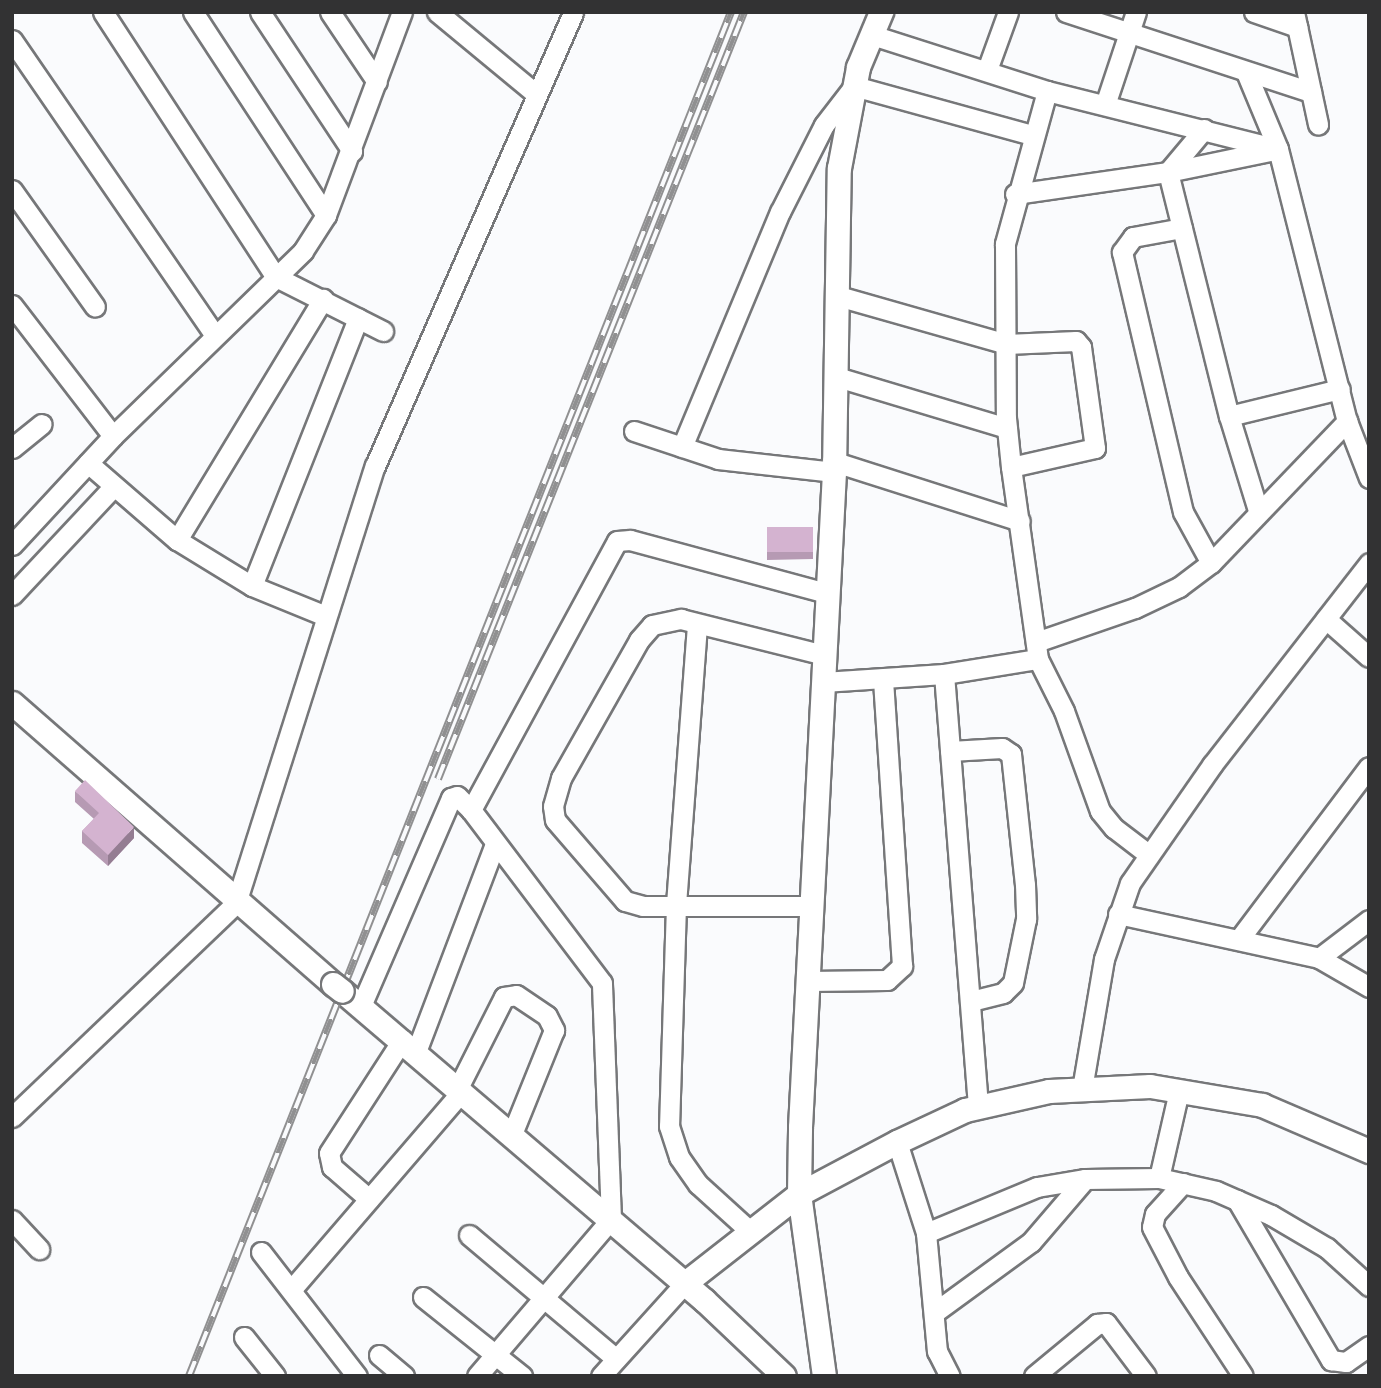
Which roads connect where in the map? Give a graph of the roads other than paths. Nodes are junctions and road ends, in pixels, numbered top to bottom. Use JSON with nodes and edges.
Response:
{"nodes":[{"id":1,"x":103,"y":12,"type":"edge"},
{"id":2,"x":193,"y":12,"type":"edge"},
{"id":3,"x":260,"y":12,"type":"edge"},
{"id":4,"x":330,"y":12,"type":"edge"},
{"id":5,"x":402,"y":12,"type":"edge"},
{"id":6,"x":437,"y":12,"type":"edge"},
{"id":7,"x":573,"y":12,"type":"edge"},
{"id":8,"x":881,"y":12,"type":"edge"},
{"id":9,"x":1008,"y":12,"type":"edge"},
{"id":10,"x":1136,"y":12,"type":"edge"},
{"id":11,"x":1254,"y":12,"type":"edge"},
{"id":12,"x":1068,"y":13,"type":"edge"},
{"id":13,"x":1296,"y":19,"type":"edge"},
{"id":14,"x":1128,"y":34,"type":"junction"},
{"id":15,"x":872,"y":35,"type":"junction"},
{"id":16,"x":12,"y":40,"type":"edge"},
{"id":17,"x":987,"y":70,"type":"junction"},
{"id":18,"x":1246,"y":72,"type":"junction"},
{"id":19,"x":377,"y":82,"type":"junction"},
{"id":20,"x":854,"y":86,"type":"junction"},
{"id":21,"x":1046,"y":91,"type":"junction"},
{"id":22,"x":1311,"y":92,"type":"junction"},
{"id":23,"x":535,"y":93,"type":"junction"},
{"id":24,"x":1105,"y":105,"type":"junction"},
{"id":25,"x":1318,"y":124,"type":"dead end"},
{"id":26,"x":1204,"y":129,"type":"junction"},
{"id":27,"x":1032,"y":135,"type":"junction"},
{"id":28,"x":1278,"y":149,"type":"junction"},
{"id":29,"x":352,"y":151,"type":"junction"},
{"id":30,"x":1168,"y":172,"type":"junction"},
{"id":31,"x":12,"y":190,"type":"edge"},
{"id":32,"x":1015,"y":194,"type":"junction"},
{"id":33,"x":326,"y":215,"type":"junction"},
{"id":34,"x":1182,"y":228,"type":"junction"},
{"id":35,"x":276,"y":277,"type":"junction"},
{"id":36,"x":838,"y":296,"type":"junction"},
{"id":37,"x":323,"y":299,"type":"junction"},
{"id":38,"x":12,"y":305,"type":"edge"},
{"id":39,"x":95,"y":307,"type":"dead end"},
{"id":40,"x":358,"y":318,"type":"junction"},
{"id":41,"x":383,"y":331,"type":"dead end"},
{"id":42,"x":215,"y":335,"type":"junction"},
{"id":43,"x":1006,"y":344,"type":"junction"},
{"id":44,"x":837,"y":377,"type":"junction"},
{"id":45,"x":1340,"y":390,"type":"junction"},
{"id":46,"x":1229,"y":416,"type":"junction"},
{"id":47,"x":1347,"y":421,"type":"junction"},
{"id":48,"x":42,"y":424,"type":"dead end"},
{"id":49,"x":1007,"y":428,"type":"junction"},
{"id":50,"x":634,"y":431,"type":"dead end"},
{"id":51,"x":113,"y":436,"type":"junction"},
{"id":52,"x":682,"y":447,"type":"junction"},
{"id":53,"x":12,"y":448,"type":"edge"},
{"id":54,"x":88,"y":463,"type":"junction"},
{"id":55,"x":833,"y":466,"type":"junction"},
{"id":56,"x":1011,"y":467,"type":"junction"},
{"id":57,"x":1369,"y":478,"type":"edge"},
{"id":58,"x":112,"y":488,"type":"junction"},
{"id":59,"x":1258,"y":510,"type":"junction"},
{"id":60,"x":1020,"y":521,"type":"junction"},
{"id":61,"x":177,"y":540,"type":"junction"},
{"id":62,"x":12,"y":545,"type":"edge"},
{"id":63,"x":1211,"y":563,"type":"junction"},
{"id":64,"x":1369,"y":563,"type":"edge"},
{"id":65,"x":252,"y":586,"type":"junction"},
{"id":66,"x":827,"y":593,"type":"junction"},
{"id":67,"x":12,"y":596,"type":"edge"},
{"id":68,"x":326,"y":616,"type":"junction"},
{"id":69,"x":1326,"y":619,"type":"junction"},
{"id":70,"x":697,"y":625,"type":"junction"},
{"id":71,"x":1037,"y":650,"type":"junction"},
{"id":72,"x":824,"y":655,"type":"junction"},
{"id":73,"x":1369,"y":657,"type":"edge"},
{"id":74,"x":944,"y":674,"type":"junction"},
{"id":75,"x":883,"y":679,"type":"junction"},
{"id":76,"x":823,"y":682,"type":"junction"},
{"id":77,"x":12,"y":703,"type":"edge"},
{"id":78,"x":950,"y":751,"type":"junction"},
{"id":79,"x":1369,"y":767,"type":"edge"},
{"id":80,"x":471,"y":810,"type":"junction"},
{"id":81,"x":495,"y":844,"type":"junction"},
{"id":82,"x":1149,"y":854,"type":"junction"},
{"id":83,"x":236,"y":903,"type":"junction"},
{"id":84,"x":676,"y":905,"type":"junction"},
{"id":85,"x":813,"y":906,"type":"junction"},
{"id":86,"x":1118,"y":914,"type":"junction"},
{"id":87,"x":1369,"y":920,"type":"edge"},
{"id":88,"x":1240,"y":938,"type":"junction"},
{"id":89,"x":1319,"y":958,"type":"junction"},
{"id":90,"x":808,"y":981,"type":"junction"},
{"id":91,"x":1369,"y":987,"type":"edge"},
{"id":92,"x":970,"y":1001,"type":"junction"},
{"id":93,"x":360,"y":1006,"type":"junction"},
{"id":94,"x":409,"y":1046,"type":"junction"},
{"id":95,"x":460,"y":1089,"type":"junction"},
{"id":96,"x":1082,"y":1089,"type":"junction"},
{"id":97,"x":1179,"y":1091,"type":"junction"},
{"id":98,"x":978,"y":1107,"type":"junction"},
{"id":99,"x":12,"y":1117,"type":"edge"},
{"id":100,"x":512,"y":1134,"type":"junction"},
{"id":101,"x":897,"y":1142,"type":"junction"},
{"id":102,"x":1369,"y":1151,"type":"edge"},
{"id":103,"x":1159,"y":1178,"type":"junction"},
{"id":104,"x":1084,"y":1179,"type":"junction"},
{"id":105,"x":1183,"y":1183,"type":"junction"},
{"id":106,"x":799,"y":1194,"type":"junction"},
{"id":107,"x":369,"y":1199,"type":"junction"},
{"id":108,"x":1237,"y":1200,"type":"junction"},
{"id":109,"x":611,"y":1219,"type":"junction"},
{"id":110,"x":12,"y":1220,"type":"edge"},
{"id":111,"x":751,"y":1232,"type":"junction"},
{"id":112,"x":926,"y":1233,"type":"junction"},
{"id":113,"x":468,"y":1235,"type":"dead end"},
{"id":114,"x":39,"y":1249,"type":"dead end"},
{"id":115,"x":261,"y":1252,"type":"dead end"},
{"id":116,"x":685,"y":1283,"type":"junction"},
{"id":117,"x":1369,"y":1286,"type":"edge"},
{"id":118,"x":290,"y":1290,"type":"junction"},
{"id":119,"x":423,"y":1297,"type":"dead end"},
{"id":120,"x":544,"y":1298,"type":"junction"},
{"id":121,"x":935,"y":1312,"type":"junction"},
{"id":122,"x":244,"y":1337,"type":"dead end"},
{"id":123,"x":1369,"y":1346,"type":"edge"},
{"id":124,"x":495,"y":1354,"type":"junction"},
{"id":125,"x":379,"y":1355,"type":"dead end"},
{"id":126,"x":616,"y":1359,"type":"junction"},
{"id":127,"x":275,"y":1376,"type":"edge"},
{"id":128,"x":357,"y":1376,"type":"edge"},
{"id":129,"x":404,"y":1376,"type":"edge"},
{"id":130,"x":477,"y":1376,"type":"edge"},
{"id":131,"x":522,"y":1376,"type":"edge"},
{"id":132,"x":601,"y":1376,"type":"edge"},
{"id":133,"x":784,"y":1376,"type":"edge"},
{"id":134,"x":824,"y":1376,"type":"edge"},
{"id":135,"x":950,"y":1376,"type":"edge"},
{"id":136,"x":1034,"y":1376,"type":"edge"},
{"id":137,"x":1146,"y":1376,"type":"edge"},
{"id":138,"x":1243,"y":1376,"type":"edge"}],
"edges":[{"from":1,"to":35,"type":"street"},
{"from":2,"to":33,"type":"street"},
{"from":3,"to":29,"type":"street"},
{"from":4,"to":19,"type":"street"},
{"from":5,"to":19,"type":"street"},
{"from":6,"to":23,"type":"street"},
{"from":7,"to":23,"type":"street"},
{"from":8,"to":15,"type":"street"},
{"from":9,"to":17,"type":"street"},
{"from":10,"to":14,"type":"street"},
{"from":11,"to":13,"type":"street"},
{"from":12,"to":14,"type":"street"},
{"from":13,"to":22,"type":"street"},
{"from":14,"to":18,"type":"street"},
{"from":14,"to":24,"type":"street"},
{"from":15,"to":17,"type":"street"},
{"from":15,"to":20,"type":"street"},
{"from":16,"to":42,"type":"street"},
{"from":17,"to":21,"type":"street"},
{"from":18,"to":22,"type":"street"},
{"from":18,"to":28,"type":"street"},
{"from":19,"to":29,"type":"street"},
{"from":20,"to":27,"type":"street"},
{"from":20,"to":36,"type":"street"},
{"from":20,"to":52,"type":"street"},
{"from":21,"to":24,"type":"street"},
{"from":21,"to":27,"type":"street"},
{"from":22,"to":25,"type":"street"},
{"from":23,"to":68,"type":"street"},
{"from":24,"to":26,"type":"street"},
{"from":26,"to":28,"type":"street"},
{"from":26,"to":30,"type":"street"},
{"from":27,"to":32,"type":"street"},
{"from":28,"to":30,"type":"street"},
{"from":28,"to":45,"type":"street"},
{"from":29,"to":33,"type":"street"},
{"from":30,"to":32,"type":"street"},
{"from":30,"to":34,"type":"street"},
{"from":31,"to":39,"type":"street"},
{"from":32,"to":43,"type":"street"},
{"from":33,"to":35,"type":"street"},
{"from":34,"to":46,"type":"street"},
{"from":34,"to":63,"type":"street"},
{"from":35,"to":37,"type":"street"},
{"from":35,"to":42,"type":"street"},
{"from":36,"to":43,"type":"street"},
{"from":36,"to":44,"type":"street"},
{"from":37,"to":40,"type":"street"},
{"from":37,"to":61,"type":"street"},
{"from":38,"to":51,"type":"street"},
{"from":40,"to":41,"type":"street"},
{"from":40,"to":65,"type":"street"},
{"from":42,"to":51,"type":"street"},
{"from":43,"to":49,"type":"street"},
{"from":43,"to":56,"type":"street"},
{"from":44,"to":49,"type":"street"},
{"from":44,"to":55,"type":"street"},
{"from":45,"to":46,"type":"street"},
{"from":45,"to":47,"type":"street"},
{"from":46,"to":59,"type":"street"},
{"from":47,"to":57,"type":"street"},
{"from":47,"to":59,"type":"street"},
{"from":48,"to":53,"type":"street"},
{"from":49,"to":56,"type":"street"},
{"from":50,"to":52,"type":"street"},
{"from":51,"to":54,"type":"street"},
{"from":52,"to":55,"type":"street"},
{"from":54,"to":58,"type":"street"},
{"from":54,"to":62,"type":"street"},
{"from":55,"to":60,"type":"street"},
{"from":55,"to":66,"type":"street"},
{"from":56,"to":60,"type":"street"},
{"from":58,"to":61,"type":"street"},
{"from":58,"to":67,"type":"street"},
{"from":59,"to":63,"type":"street"},
{"from":60,"to":71,"type":"street"},
{"from":61,"to":65,"type":"street"},
{"from":63,"to":71,"type":"street"},
{"from":64,"to":69,"type":"street"},
{"from":65,"to":68,"type":"street"},
{"from":66,"to":72,"type":"street"},
{"from":66,"to":80,"type":"street"},
{"from":68,"to":83,"type":"street"},
{"from":69,"to":73,"type":"street"},
{"from":69,"to":82,"type":"street"},
{"from":70,"to":72,"type":"street"},
{"from":70,"to":84,"type":"street"},
{"from":70,"to":84,"type":"street"},
{"from":71,"to":74,"type":"street"},
{"from":71,"to":82,"type":"street"},
{"from":72,"to":76,"type":"street"},
{"from":74,"to":75,"type":"street"},
{"from":74,"to":78,"type":"street"},
{"from":75,"to":76,"type":"street"},
{"from":75,"to":90,"type":"street"},
{"from":76,"to":85,"type":"street"},
{"from":77,"to":83,"type":"street"},
{"from":78,"to":92,"type":"street"},
{"from":78,"to":92,"type":"street"},
{"from":79,"to":88,"type":"street"},
{"from":80,"to":81,"type":"street"},
{"from":80,"to":93,"type":"street"},
{"from":81,"to":94,"type":"street"},
{"from":81,"to":109,"type":"street"},
{"from":82,"to":86,"type":"street"},
{"from":83,"to":93,"type":"street","bridge":true},
{"from":83,"to":99,"type":"street"},
{"from":84,"to":85,"type":"street"},
{"from":84,"to":111,"type":"street"},
{"from":85,"to":90,"type":"street"},
{"from":86,"to":88,"type":"street"},
{"from":86,"to":96,"type":"street"},
{"from":87,"to":89,"type":"street"},
{"from":88,"to":89,"type":"street"},
{"from":89,"to":91,"type":"street"},
{"from":90,"to":106,"type":"street"},
{"from":92,"to":98,"type":"street"},
{"from":93,"to":94,"type":"street"},
{"from":94,"to":95,"type":"street"},
{"from":94,"to":107,"type":"street"},
{"from":95,"to":100,"type":"street"},
{"from":95,"to":100,"type":"street"},
{"from":95,"to":107,"type":"street"},
{"from":96,"to":97,"type":"street"},
{"from":96,"to":98,"type":"street"},
{"from":97,"to":102,"type":"street"},
{"from":97,"to":103,"type":"street"},
{"from":98,"to":101,"type":"street"},
{"from":100,"to":109,"type":"street"},
{"from":101,"to":106,"type":"street"},
{"from":101,"to":112,"type":"street"},
{"from":103,"to":104,"type":"street"},
{"from":103,"to":105,"type":"street"},
{"from":104,"to":112,"type":"street"},
{"from":104,"to":121,"type":"street"},
{"from":105,"to":108,"type":"street"},
{"from":105,"to":138,"type":"street"},
{"from":106,"to":111,"type":"street"},
{"from":106,"to":134,"type":"street"},
{"from":107,"to":118,"type":"street"},
{"from":108,"to":117,"type":"street"},
{"from":108,"to":123,"type":"street"},
{"from":109,"to":116,"type":"street"},
{"from":109,"to":120,"type":"street"},
{"from":110,"to":114,"type":"street"},
{"from":111,"to":116,"type":"street"},
{"from":112,"to":121,"type":"street"},
{"from":113,"to":120,"type":"street"},
{"from":115,"to":118,"type":"street"},
{"from":116,"to":126,"type":"street"},
{"from":116,"to":133,"type":"street"},
{"from":118,"to":128,"type":"street"},
{"from":119,"to":124,"type":"street"},
{"from":120,"to":124,"type":"street"},
{"from":120,"to":126,"type":"street"},
{"from":121,"to":135,"type":"street"},
{"from":122,"to":127,"type":"street"},
{"from":124,"to":130,"type":"street"},
{"from":124,"to":131,"type":"street"},
{"from":125,"to":129,"type":"street"},
{"from":126,"to":132,"type":"street"},
{"from":136,"to":137,"type":"street"}]}
